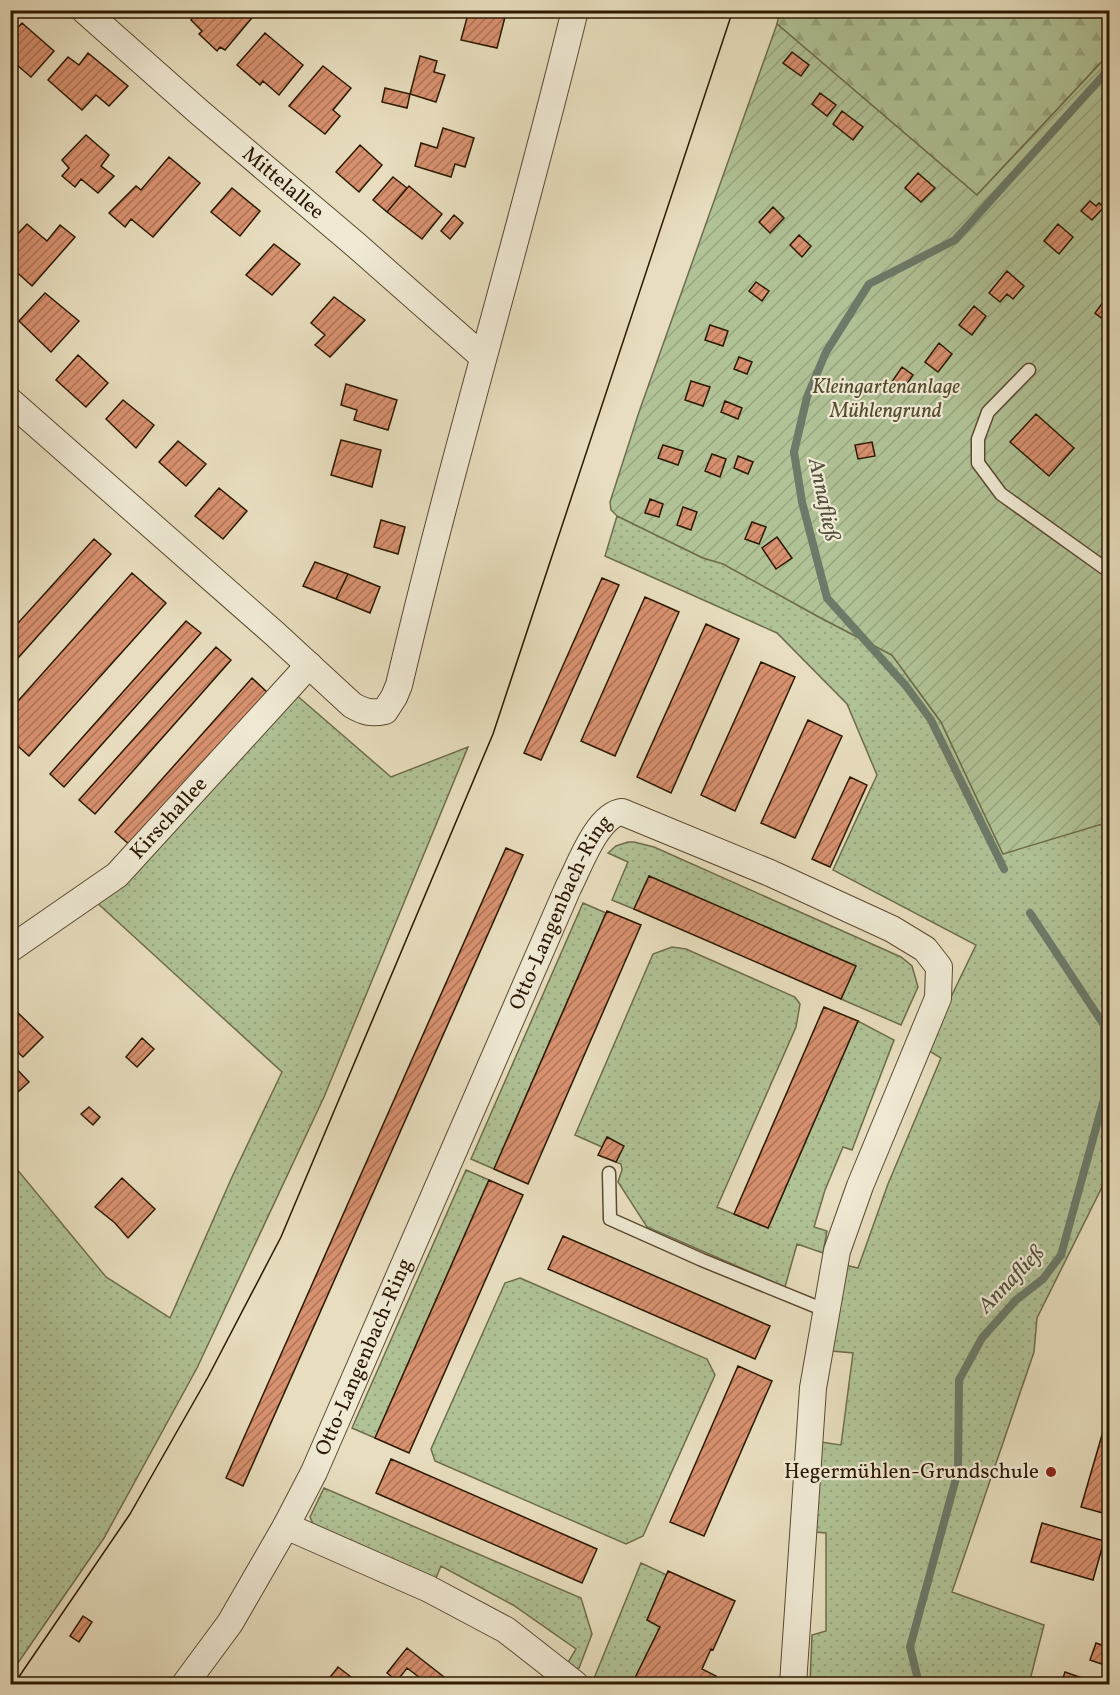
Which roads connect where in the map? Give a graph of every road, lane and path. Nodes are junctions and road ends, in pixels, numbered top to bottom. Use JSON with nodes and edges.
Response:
{"nodes":[{"id":1,"x":84,"y":10,"type":"edge"},
{"id":2,"x":575,"y":10,"type":"edge"},
{"id":3,"x":483,"y":357,"type":"junction"},
{"id":4,"x":1029,"y":370,"type":"dead end"},
{"id":5,"x":10,"y":401,"type":"edge"},
{"id":6,"x":1110,"y":572,"type":"edge"},
{"id":7,"x":309,"y":665,"type":"junction"},
{"id":8,"x":10,"y":949,"type":"edge"},
{"id":9,"x":609,"y":1173,"type":"dead end"},
{"id":10,"x":827,"y":1311,"type":"junction"},
{"id":11,"x":286,"y":1526,"type":"junction"},
{"id":12,"x":185,"y":1684,"type":"edge"},
{"id":13,"x":575,"y":1684,"type":"edge"},
{"id":14,"x":794,"y":1684,"type":"edge"}],
"edges":[{"from":1,"to":3,"type":"street","name":"Mittelallee"},
{"from":2,"to":3,"type":"street"},
{"from":3,"to":7,"type":"street"},
{"from":4,"to":6,"type":"lane"},
{"from":5,"to":7,"type":"street"},
{"from":7,"to":8,"type":"street","name":"Kirschallee"},
{"from":9,"to":10,"type":"lane"},
{"from":10,"to":11,"type":"street","name":"Otto-Langenbach-Ring"},
{"from":10,"to":14,"type":"street","name":"Otto-Langenbach-Ring"},
{"from":11,"to":12,"type":"street"},
{"from":11,"to":13,"type":"street"}]}
